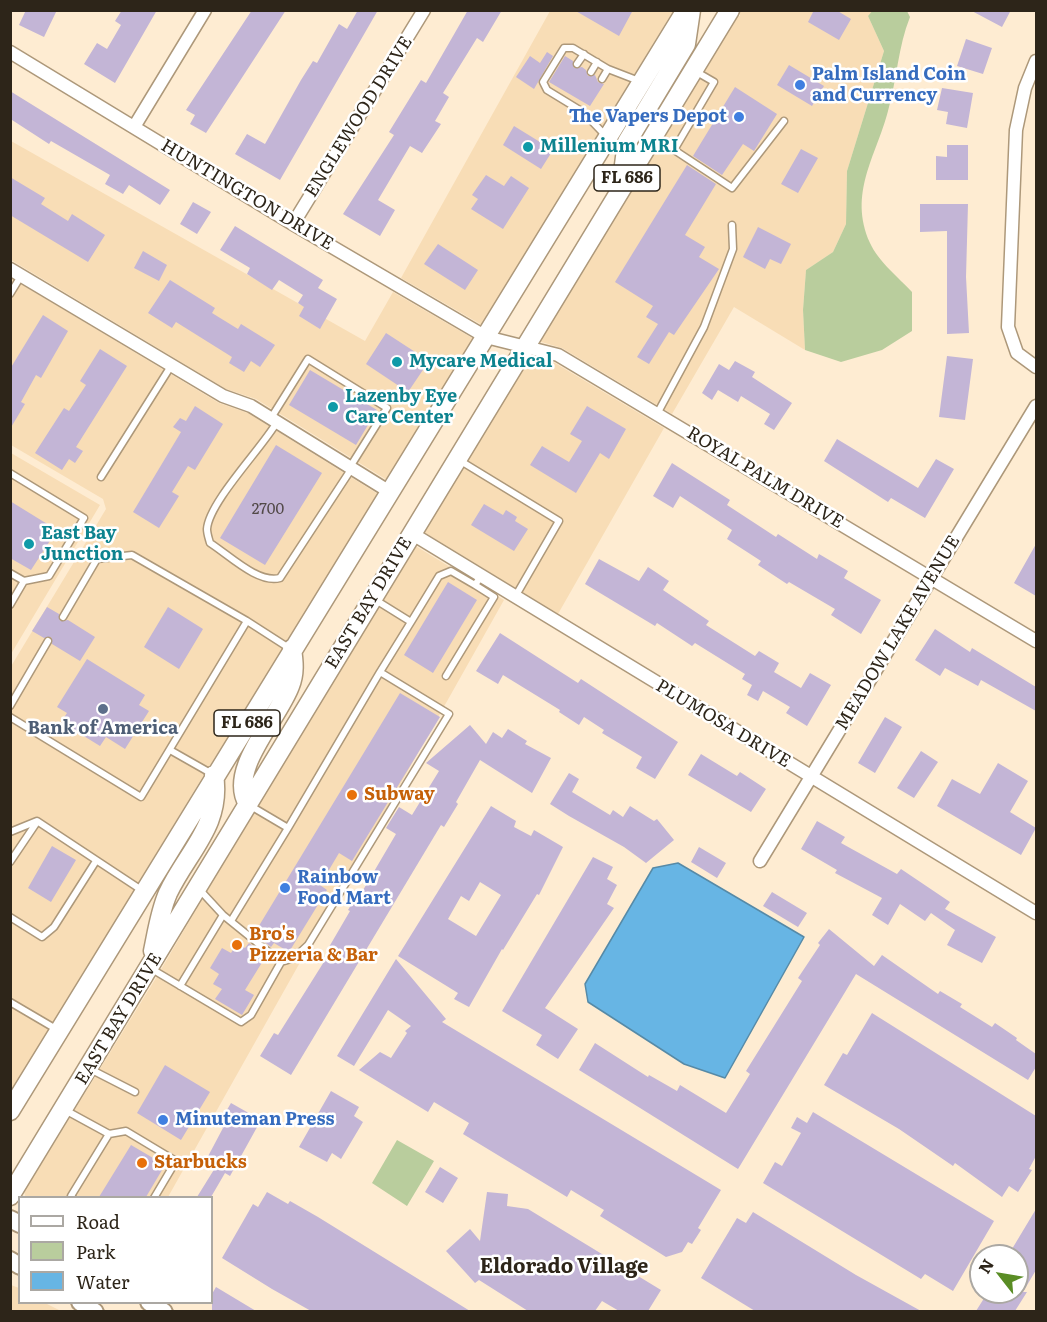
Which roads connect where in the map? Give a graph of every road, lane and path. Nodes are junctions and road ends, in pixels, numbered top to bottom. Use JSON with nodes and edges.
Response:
{"nodes":[{"id":1,"x":205,"y":10,"type":"edge"},
{"id":2,"x":424,"y":10,"type":"edge"},
{"id":3,"x":686,"y":10,"type":"edge"},
{"id":4,"x":691,"y":10,"type":"edge"},
{"id":5,"x":730,"y":10,"type":"edge"},
{"id":6,"x":10,"y":52,"type":"edge"},
{"id":7,"x":584,"y":54,"type":"junction"},
{"id":8,"x":1036,"y":61,"type":"edge"},
{"id":9,"x":597,"y":62,"type":"junction"},
{"id":10,"x":577,"y":64,"type":"dead end"},
{"id":11,"x":608,"y":69,"type":"junction"},
{"id":12,"x":694,"y":70,"type":"junction"},
{"id":13,"x":591,"y":72,"type":"dead end"},
{"id":14,"x":602,"y":79,"type":"dead end"},
{"id":15,"x":642,"y":82,"type":"junction"},
{"id":16,"x":562,"y":90,"type":"dead end"},
{"id":17,"x":558,"y":96,"type":"junction"},
{"id":18,"x":576,"y":98,"type":"dead end"},
{"id":19,"x":571,"y":104,"type":"junction"},
{"id":20,"x":587,"y":104,"type":"dead end"},
{"id":21,"x":583,"y":112,"type":"junction"},
{"id":22,"x":784,"y":121,"type":"dead end"},
{"id":23,"x":134,"y":127,"type":"junction"},
{"id":24,"x":653,"y":136,"type":"junction"},
{"id":25,"x":608,"y":138,"type":"junction"},
{"id":26,"x":674,"y":150,"type":"junction"},
{"id":27,"x":621,"y":188,"type":"junction"},
{"id":28,"x":293,"y":224,"type":"junction"},
{"id":29,"x":732,"y":225,"type":"dead end"},
{"id":30,"x":10,"y":269,"type":"edge"},
{"id":31,"x":22,"y":276,"type":"junction"},
{"id":32,"x":10,"y":294,"type":"edge"},
{"id":33,"x":486,"y":337,"type":"junction"},
{"id":34,"x":525,"y":345,"type":"junction"},
{"id":35,"x":172,"y":365,"type":"junction"},
{"id":36,"x":1036,"y":367,"type":"edge"},
{"id":37,"x":1036,"y":406,"type":"edge"},
{"id":38,"x":657,"y":414,"type":"junction"},
{"id":39,"x":274,"y":420,"type":"junction"},
{"id":40,"x":456,"y":458,"type":"junction"},
{"id":41,"x":351,"y":468,"type":"junction"},
{"id":42,"x":10,"y":473,"type":"edge"},
{"id":43,"x":101,"y":477,"type":"dead end"},
{"id":44,"x":390,"y":492,"type":"junction"},
{"id":45,"x":411,"y":533,"type":"junction"},
{"id":46,"x":10,"y":573,"type":"edge"},
{"id":47,"x":932,"y":577,"type":"junction"},
{"id":48,"x":24,"y":580,"type":"junction"},
{"id":49,"x":478,"y":581,"type":"junction"},
{"id":50,"x":515,"y":597,"type":"junction"},
{"id":51,"x":372,"y":598,"type":"junction"},
{"id":52,"x":10,"y":605,"type":"edge"},
{"id":53,"x":63,"y":617,"type":"dead end"},
{"id":54,"x":247,"y":621,"type":"junction"},
{"id":55,"x":411,"y":622,"type":"junction"},
{"id":56,"x":48,"y":641,"type":"dead end"},
{"id":57,"x":1036,"y":641,"type":"edge"},
{"id":58,"x":292,"y":650,"type":"junction"},
{"id":59,"x":380,"y":672,"type":"junction"},
{"id":60,"x":446,"y":676,"type":"dead end"},
{"id":61,"x":10,"y":706,"type":"edge"},
{"id":62,"x":10,"y":717,"type":"edge"},
{"id":63,"x":170,"y":750,"type":"junction"},
{"id":64,"x":214,"y":775,"type":"junction"},
{"id":65,"x":810,"y":777,"type":"junction"},
{"id":66,"x":248,"y":804,"type":"junction"},
{"id":67,"x":37,"y":821,"type":"junction"},
{"id":68,"x":288,"y":828,"type":"junction"},
{"id":69,"x":10,"y":832,"type":"edge"},
{"id":70,"x":96,"y":861,"type":"junction"},
{"id":71,"x":760,"y":861,"type":"dead end"},
{"id":72,"x":10,"y":862,"type":"edge"},
{"id":73,"x":198,"y":888,"type":"junction"},
{"id":74,"x":144,"y":892,"type":"junction"},
{"id":75,"x":1036,"y":913,"type":"edge"},
{"id":76,"x":223,"y":915,"type":"junction"},
{"id":77,"x":10,"y":917,"type":"edge"},
{"id":78,"x":231,"y":921,"type":"junction"},
{"id":79,"x":281,"y":962,"type":"junction"},
{"id":80,"x":149,"y":968,"type":"junction"},
{"id":81,"x":180,"y":986,"type":"junction"},
{"id":82,"x":10,"y":1002,"type":"edge"},
{"id":83,"x":59,"y":1031,"type":"junction"},
{"id":84,"x":90,"y":1068,"type":"junction"},
{"id":85,"x":135,"y":1092,"type":"dead end"},
{"id":86,"x":64,"y":1110,"type":"junction"},
{"id":87,"x":10,"y":1111,"type":"edge"},
{"id":88,"x":109,"y":1134,"type":"junction"},
{"id":89,"x":71,"y":1196,"type":"edge"},
{"id":90,"x":155,"y":1196,"type":"edge"},
{"id":91,"x":10,"y":1197,"type":"edge"}],
"edges":[{"from":1,"to":23,"type":"street"},
{"from":2,"to":28,"type":"street","name":"ENGLEWOOD DRIVE"},
{"from":3,"to":15,"type":"main road","number":"FL 686"},
{"from":4,"to":27,"type":"main road"},
{"from":5,"to":12,"type":"main road","name":"EAST BAY DRIVE","number":"FL 686"},
{"from":6,"to":23,"type":"street","name":"HUNTINGTON DRIVE"},
{"from":7,"to":9,"type":"lane"},
{"from":7,"to":10,"type":"lane"},
{"from":7,"to":17,"type":"lane"},
{"from":8,"to":36,"type":"street"},
{"from":9,"to":11,"type":"lane"},
{"from":9,"to":13,"type":"lane"},
{"from":11,"to":14,"type":"lane"},
{"from":11,"to":15,"type":"lane"},
{"from":12,"to":24,"type":"main road","name":"EAST BAY DRIVE","number":"FL 686"},
{"from":12,"to":26,"type":"lane"},
{"from":15,"to":25,"type":"main road","number":"FL 686"},
{"from":16,"to":17,"type":"lane"},
{"from":17,"to":19,"type":"lane"},
{"from":18,"to":19,"type":"lane"},
{"from":19,"to":21,"type":"lane"},
{"from":20,"to":21,"type":"lane"},
{"from":21,"to":25,"type":"lane"},
{"from":22,"to":26,"type":"lane"},
{"from":23,"to":28,"type":"street","name":"HUNTINGTON DRIVE"},
{"from":24,"to":26,"type":"lane"},
{"from":24,"to":27,"type":"main road","name":"EAST BAY DRIVE","number":"FL 686"},
{"from":25,"to":33,"type":"main road","number":"FL 686"},
{"from":27,"to":34,"type":"main road","name":"EAST BAY DRIVE","number":"FL 686"},
{"from":28,"to":33,"type":"street","name":"HUNTINGTON DRIVE"},
{"from":29,"to":38,"type":"lane"},
{"from":30,"to":31,"type":"street"},
{"from":31,"to":32,"type":"lane"},
{"from":31,"to":35,"type":"street"},
{"from":33,"to":34,"type":"street","name":"ROYAL PALM DRIVE"},
{"from":33,"to":44,"type":"main road","number":"FL 686"},
{"from":34,"to":38,"type":"street","name":"ROYAL PALM DRIVE"},
{"from":34,"to":40,"type":"main road","name":"EAST BAY DRIVE","number":"FL 686"},
{"from":35,"to":39,"type":"street"},
{"from":35,"to":43,"type":"lane"},
{"from":37,"to":47,"type":"street","name":"MEADOW LAKE AVENUE"},
{"from":38,"to":47,"type":"street","name":"ROYAL PALM DRIVE"},
{"from":39,"to":41,"type":"street"},
{"from":39,"to":41,"type":"lane"},
{"from":39,"to":41,"type":"lane"},
{"from":40,"to":45,"type":"main road","name":"EAST BAY DRIVE","number":"FL 686"},
{"from":40,"to":50,"type":"lane"},
{"from":41,"to":44,"type":"street"},
{"from":42,"to":48,"type":"lane"},
{"from":44,"to":58,"type":"main road","number":"FL 686"},
{"from":45,"to":49,"type":"street","name":"PLUMOSA DRIVE"},
{"from":45,"to":51,"type":"main road","name":"EAST BAY DRIVE","number":"FL 686"},
{"from":46,"to":48,"type":"lane"},
{"from":47,"to":57,"type":"street","name":"ROYAL PALM DRIVE"},
{"from":47,"to":65,"type":"street","name":"MEADOW LAKE AVENUE"},
{"from":48,"to":52,"type":"lane"},
{"from":49,"to":50,"type":"street","name":"PLUMOSA DRIVE"},
{"from":49,"to":55,"type":"lane"},
{"from":49,"to":60,"type":"lane"},
{"from":50,"to":65,"type":"street","name":"PLUMOSA DRIVE"},
{"from":51,"to":55,"type":"lane"},
{"from":51,"to":66,"type":"main road","name":"EAST BAY DRIVE","number":"FL 686"},
{"from":53,"to":54,"type":"lane"},
{"from":54,"to":58,"type":"lane"},
{"from":54,"to":63,"type":"lane"},
{"from":55,"to":59,"type":"lane"},
{"from":56,"to":61,"type":"lane"},
{"from":58,"to":64,"type":"main road","number":"FL 686"},
{"from":58,"to":66,"type":"main road"},
{"from":59,"to":68,"type":"lane"},
{"from":59,"to":79,"type":"lane"},
{"from":62,"to":63,"type":"lane"},
{"from":63,"to":64,"type":"lane"},
{"from":64,"to":74,"type":"main road","number":"FL 686"},
{"from":64,"to":80,"type":"main road"},
{"from":65,"to":71,"type":"street","name":"MEADOW LAKE AVENUE"},
{"from":65,"to":75,"type":"street","name":"PLUMOSA DRIVE"},
{"from":66,"to":68,"type":"lane"},
{"from":66,"to":73,"type":"main road","name":"EAST BAY DRIVE","number":"FL 686"},
{"from":67,"to":69,"type":"lane"},
{"from":67,"to":70,"type":"lane"},
{"from":67,"to":72,"type":"lane"},
{"from":68,"to":78,"type":"lane"},
{"from":70,"to":74,"type":"lane"},
{"from":70,"to":77,"type":"lane"},
{"from":73,"to":76,"type":"lane"},
{"from":73,"to":80,"type":"main road","name":"EAST BAY DRIVE","number":"FL 686"},
{"from":74,"to":83,"type":"main road","number":"FL 686"},
{"from":76,"to":78,"type":"lane"},
{"from":76,"to":81,"type":"lane"},
{"from":78,"to":79,"type":"lane"},
{"from":79,"to":81,"type":"lane"},
{"from":80,"to":81,"type":"lane"},
{"from":80,"to":84,"type":"main road","name":"EAST BAY DRIVE","number":"FL 686"},
{"from":82,"to":83,"type":"lane"},
{"from":83,"to":87,"type":"main road","number":"FL 686"},
{"from":84,"to":85,"type":"lane"},
{"from":84,"to":86,"type":"main road","name":"EAST BAY DRIVE","number":"FL 686"},
{"from":86,"to":88,"type":"lane"},
{"from":86,"to":91,"type":"main road","name":"EAST BAY DRIVE","number":"FL 686"},
{"from":88,"to":89,"type":"lane"},
{"from":88,"to":90,"type":"lane"}]}
